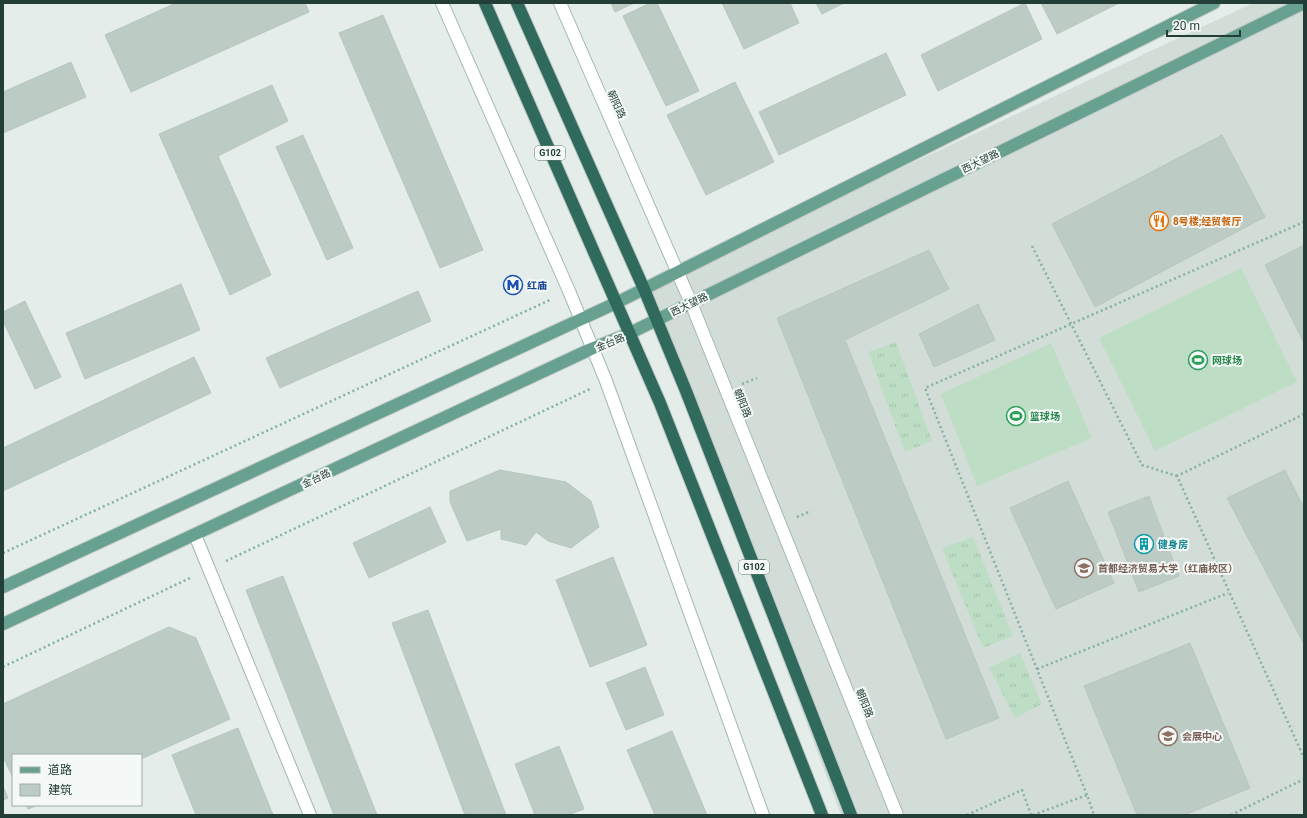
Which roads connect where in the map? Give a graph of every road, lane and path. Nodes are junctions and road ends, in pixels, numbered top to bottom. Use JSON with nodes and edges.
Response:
{"nodes":[{"id":1,"x":442,"y":3,"type":"edge"},
{"id":2,"x":485,"y":3,"type":"edge"},
{"id":3,"x":517,"y":3,"type":"edge"},
{"id":4,"x":560,"y":3,"type":"edge"},
{"id":5,"x":1214,"y":3,"type":"edge"},
{"id":6,"x":1304,"y":3,"type":"edge"},
{"id":7,"x":1304,"y":222,"type":"edge"},
{"id":8,"x":1032,"y":246,"type":"dead end"},
{"id":9,"x":678,"y":273,"type":"junction"},
{"id":10,"x":644,"y":289,"type":"junction"},
{"id":11,"x":568,"y":291,"type":"junction"},
{"id":12,"x":616,"y":303,"type":"junction"},
{"id":13,"x":690,"y":303,"type":"junction"},
{"id":14,"x":579,"y":320,"type":"junction"},
{"id":15,"x":656,"y":320,"type":"junction"},
{"id":16,"x":1072,"y":324,"type":"junction"},
{"id":17,"x":630,"y":333,"type":"junction"},
{"id":18,"x":591,"y":349,"type":"junction"},
{"id":19,"x":606,"y":381,"type":"junction"},
{"id":20,"x":1304,"y":414,"type":"edge"},
{"id":21,"x":1176,"y":476,"type":"junction"},
{"id":22,"x":195,"y":535,"type":"junction"},
{"id":23,"x":3,"y":552,"type":"edge"},
{"id":24,"x":209,"y":569,"type":"junction"},
{"id":25,"x":3,"y":587,"type":"edge"},
{"id":26,"x":1228,"y":592,"type":"junction"},
{"id":27,"x":3,"y":624,"type":"edge"},
{"id":28,"x":3,"y":667,"type":"edge"},
{"id":29,"x":1037,"y":669,"type":"junction"},
{"id":30,"x":1304,"y":758,"type":"edge"},
{"id":31,"x":1304,"y":779,"type":"edge"},
{"id":32,"x":1087,"y":795,"type":"junction"},
{"id":33,"x":310,"y":815,"type":"edge"},
{"id":34,"x":763,"y":815,"type":"edge"},
{"id":35,"x":822,"y":815,"type":"edge"},
{"id":36,"x":851,"y":815,"type":"edge"},
{"id":37,"x":897,"y":815,"type":"edge"},
{"id":38,"x":967,"y":815,"type":"edge"},
{"id":39,"x":1032,"y":815,"type":"edge"},
{"id":40,"x":1094,"y":815,"type":"edge"},
{"id":41,"x":1231,"y":815,"type":"edge"}],
"edges":[{"from":1,"to":11,"type":"street"},
{"from":2,"to":12,"type":"highway","number":"G102"},
{"from":3,"to":10,"type":"highway","number":"G102"},
{"from":4,"to":9,"type":"street","name":"朝阳路"},
{"from":5,"to":9,"type":"main road"},
{"from":6,"to":13,"type":"main road","name":"西大望路"},
{"from":7,"to":16,"type":"path"},
{"from":8,"to":16,"type":"path"},
{"from":9,"to":10,"type":"main road"},
{"from":9,"to":13,"type":"street","name":"朝阳路"},
{"from":10,"to":12,"type":"main road"},
{"from":10,"to":15,"type":"highway"},
{"from":11,"to":14,"type":"street"},
{"from":11,"to":23,"type":"path"},
{"from":12,"to":14,"type":"main road"},
{"from":12,"to":17,"type":"highway"},
{"from":13,"to":15,"type":"main road","name":"西大望路"},
{"from":13,"to":37,"type":"street","name":"朝阳路"},
{"from":14,"to":18,"type":"street"},
{"from":14,"to":25,"type":"main road"},
{"from":15,"to":17,"type":"main road","name":"西大望路"},
{"from":15,"to":36,"type":"highway","number":"G102"},
{"from":16,"to":21,"type":"path"},
{"from":16,"to":29,"type":"path"},
{"from":17,"to":18,"type":"main road","name":"金台路"},
{"from":17,"to":35,"type":"highway","number":"G102"},
{"from":18,"to":19,"type":"street"},
{"from":18,"to":22,"type":"main road","name":"金台路"},
{"from":19,"to":24,"type":"path"},
{"from":19,"to":34,"type":"street"},
{"from":20,"to":21,"type":"path"},
{"from":21,"to":26,"type":"path"},
{"from":22,"to":24,"type":"street"},
{"from":22,"to":27,"type":"main road","name":"金台路"},
{"from":24,"to":28,"type":"path"},
{"from":24,"to":33,"type":"street"},
{"from":26,"to":29,"type":"path"},
{"from":26,"to":30,"type":"path"},
{"from":29,"to":32,"type":"path"},
{"from":31,"to":41,"type":"path"},
{"from":32,"to":39,"type":"path"},
{"from":32,"to":40,"type":"path"},
{"from":38,"to":39,"type":"path"}]}
